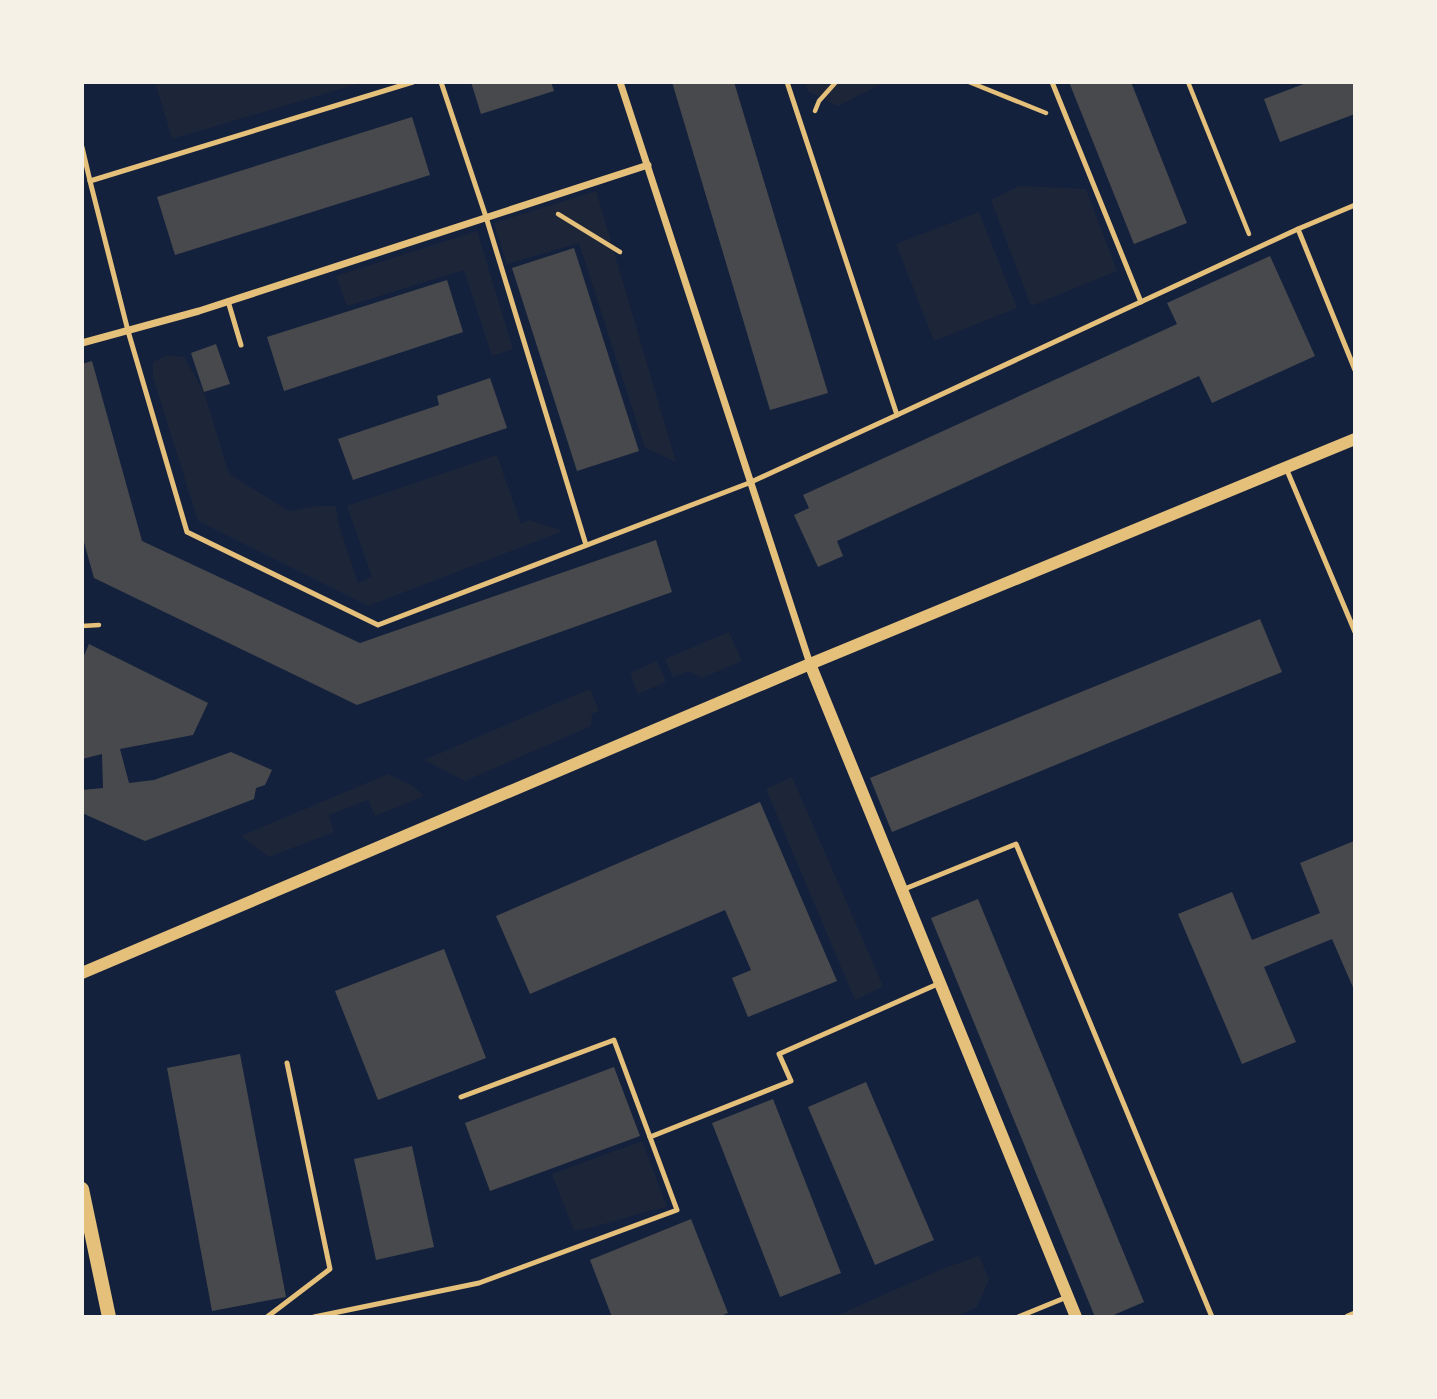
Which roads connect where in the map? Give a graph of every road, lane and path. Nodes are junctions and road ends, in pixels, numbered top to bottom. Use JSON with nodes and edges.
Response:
{"nodes":[{"id":1,"x":413,"y":82,"type":"edge"},
{"id":2,"x":441,"y":82,"type":"edge"},
{"id":3,"x":620,"y":82,"type":"edge"},
{"id":4,"x":787,"y":82,"type":"edge"},
{"id":5,"x":836,"y":82,"type":"edge"},
{"id":6,"x":969,"y":82,"type":"edge"},
{"id":7,"x":1052,"y":82,"type":"edge"},
{"id":8,"x":1188,"y":82,"type":"edge"},
{"id":9,"x":1068,"y":121,"type":"junction"},
{"id":10,"x":806,"y":139,"type":"junction"},
{"id":11,"x":82,"y":146,"type":"edge"},
{"id":12,"x":648,"y":165,"type":"junction"},
{"id":13,"x":90,"y":181,"type":"junction"},
{"id":14,"x":538,"y":201,"type":"junction"},
{"id":15,"x":1355,"y":205,"type":"edge"},
{"id":16,"x":486,"y":217,"type":"junction"},
{"id":17,"x":1298,"y":229,"type":"junction"},
{"id":18,"x":1254,"y":248,"type":"junction"},
{"id":19,"x":620,"y":252,"type":"dead end"},
{"id":20,"x":228,"y":302,"type":"junction"},
{"id":21,"x":1141,"y":302,"type":"junction"},
{"id":22,"x":128,"y":331,"type":"junction"},
{"id":23,"x":82,"y":343,"type":"edge"},
{"id":24,"x":241,"y":345,"type":"dead end"},
{"id":25,"x":1355,"y":370,"type":"edge"},
{"id":26,"x":897,"y":415,"type":"junction"},
{"id":27,"x":1355,"y":439,"type":"edge"},
{"id":28,"x":1286,"y":468,"type":"junction"},
{"id":29,"x":749,"y":483,"type":"junction"},
{"id":30,"x":586,"y":545,"type":"junction"},
{"id":31,"x":99,"y":625,"type":"dead end"},
{"id":32,"x":82,"y":626,"type":"edge"},
{"id":33,"x":1355,"y":632,"type":"edge"},
{"id":34,"x":810,"y":664,"type":"junction"},
{"id":35,"x":902,"y":890,"type":"junction"},
{"id":36,"x":82,"y":973,"type":"edge"},
{"id":37,"x":940,"y":983,"type":"junction"},
{"id":38,"x":287,"y":1063,"type":"dead end"},
{"id":39,"x":461,"y":1097,"type":"dead end"},
{"id":40,"x":650,"y":1138,"type":"junction"},
{"id":41,"x":82,"y":1189,"type":"edge"},
{"id":42,"x":1068,"y":1297,"type":"junction"},
{"id":43,"x":1355,"y":1314,"type":"edge"},
{"id":44,"x":108,"y":1317,"type":"edge"},
{"id":45,"x":267,"y":1317,"type":"edge"},
{"id":46,"x":314,"y":1317,"type":"edge"},
{"id":47,"x":1018,"y":1317,"type":"edge"},
{"id":48,"x":1076,"y":1317,"type":"edge"},
{"id":49,"x":1212,"y":1317,"type":"edge"},
{"id":50,"x":1348,"y":1317,"type":"edge"}],
"edges":[{"from":1,"to":13,"type":"lane"},
{"from":2,"to":16,"type":"lane"},
{"from":3,"to":12,"type":"street"},
{"from":4,"to":10,"type":"lane"},
{"from":5,"to":10,"type":"path"},
{"from":6,"to":9,"type":"path"},
{"from":7,"to":9,"type":"lane"},
{"from":8,"to":18,"type":"path"},
{"from":9,"to":21,"type":"lane"},
{"from":10,"to":26,"type":"lane"},
{"from":11,"to":13,"type":"lane"},
{"from":12,"to":14,"type":"street"},
{"from":12,"to":29,"type":"street"},
{"from":13,"to":22,"type":"lane"},
{"from":14,"to":16,"type":"street"},
{"from":14,"to":19,"type":"path"},
{"from":15,"to":17,"type":"lane"},
{"from":16,"to":20,"type":"street"},
{"from":16,"to":30,"type":"lane"},
{"from":17,"to":18,"type":"lane"},
{"from":17,"to":25,"type":"lane"},
{"from":18,"to":21,"type":"lane"},
{"from":20,"to":22,"type":"street"},
{"from":20,"to":24,"type":"lane"},
{"from":21,"to":26,"type":"lane"},
{"from":22,"to":23,"type":"street"},
{"from":22,"to":30,"type":"lane"},
{"from":26,"to":29,"type":"lane"},
{"from":27,"to":28,"type":"street"},
{"from":28,"to":33,"type":"lane"},
{"from":28,"to":34,"type":"street"},
{"from":29,"to":30,"type":"lane"},
{"from":29,"to":34,"type":"street"},
{"from":31,"to":32,"type":"path"},
{"from":34,"to":35,"type":"street"},
{"from":34,"to":36,"type":"street"},
{"from":35,"to":37,"type":"street"},
{"from":35,"to":49,"type":"lane"},
{"from":37,"to":40,"type":"lane"},
{"from":37,"to":42,"type":"street"},
{"from":38,"to":45,"type":"lane"},
{"from":39,"to":40,"type":"lane"},
{"from":40,"to":46,"type":"lane"},
{"from":41,"to":44,"type":"main road"},
{"from":42,"to":47,"type":"lane"},
{"from":42,"to":48,"type":"street"},
{"from":43,"to":50,"type":"street"}]}
